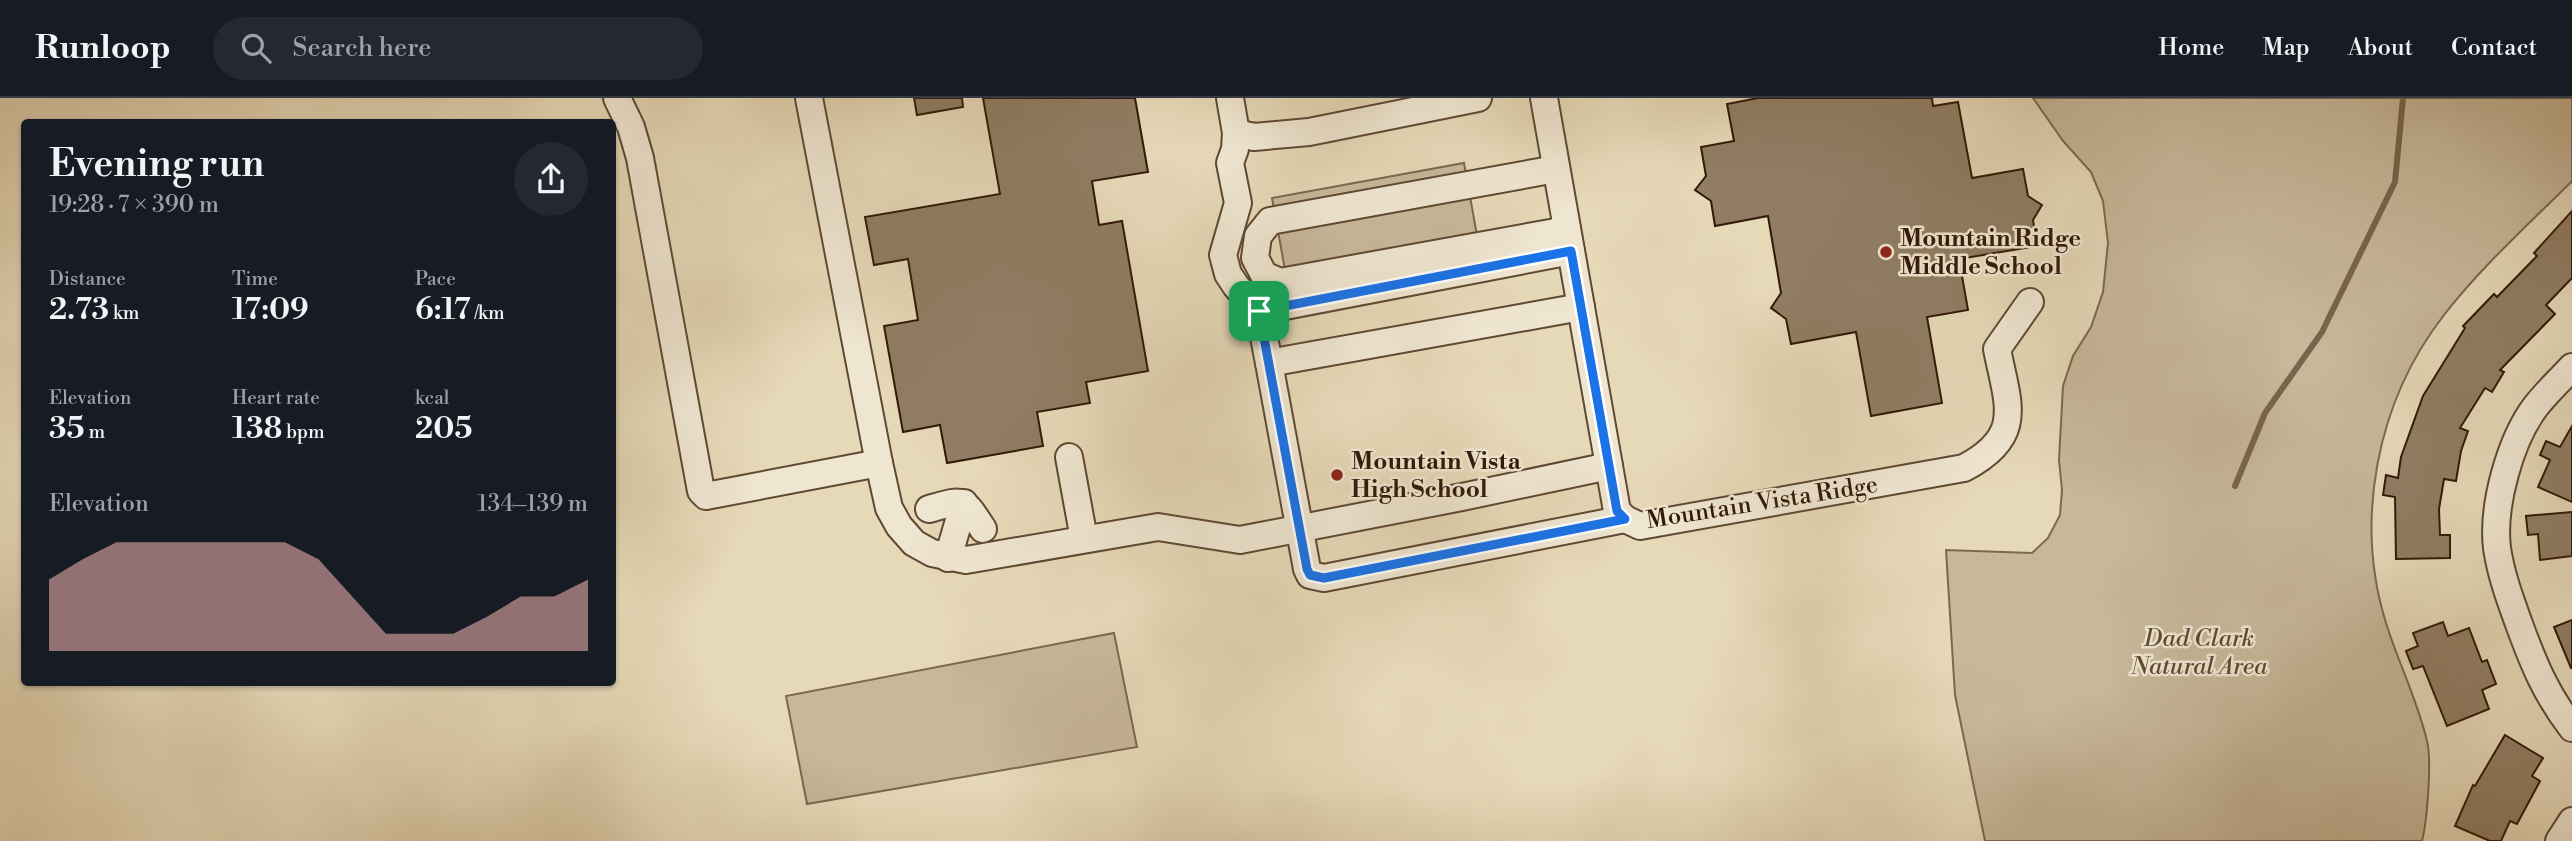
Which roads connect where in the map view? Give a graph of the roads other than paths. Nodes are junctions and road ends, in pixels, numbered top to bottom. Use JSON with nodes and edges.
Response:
{"nodes":[{"id":1,"x":617,"y":98,"type":"edge"},
{"id":2,"x":809,"y":98,"type":"edge"},
{"id":3,"x":1230,"y":98,"type":"edge"},
{"id":4,"x":1478,"y":98,"type":"edge"},
{"id":5,"x":1544,"y":98,"type":"edge"},
{"id":6,"x":1236,"y":133,"type":"junction"},
{"id":7,"x":1556,"y":169,"type":"junction"},
{"id":8,"x":1569,"y":241,"type":"junction"},
{"id":9,"x":2030,"y":302,"type":"dead end"},
{"id":10,"x":1581,"y":307,"type":"junction"},
{"id":11,"x":1259,"y":311,"type":"junction"},
{"id":12,"x":1269,"y":363,"type":"junction"},
{"id":13,"x":2572,"y":367,"type":"edge"},
{"id":14,"x":1069,"y":457,"type":"dead end"},
{"id":15,"x":879,"y":463,"type":"junction"},
{"id":16,"x":1609,"y":466,"type":"junction"},
{"id":17,"x":964,"y":503,"type":"junction"},
{"id":18,"x":929,"y":509,"type":"dead end"},
{"id":19,"x":1625,"y":519,"type":"junction"},
{"id":20,"x":983,"y":529,"type":"dead end"},
{"id":21,"x":1299,"y":530,"type":"junction"},
{"id":22,"x":1084,"y":539,"type":"junction"},
{"id":23,"x":948,"y":558,"type":"junction"},
{"id":24,"x":2572,"y":729,"type":"edge"},
{"id":25,"x":2572,"y":821,"type":"edge"},
{"id":26,"x":2559,"y":841,"type":"edge"}],
"edges":[{"from":1,"to":15,"type":"street"},
{"from":2,"to":15,"type":"street"},
{"from":3,"to":6,"type":"street"},
{"from":4,"to":6,"type":"street"},
{"from":5,"to":7,"type":"street","name":"Mountain Vista Ridge"},
{"from":6,"to":11,"type":"street"},
{"from":7,"to":8,"type":"street","name":"Mountain Vista Ridge"},
{"from":7,"to":8,"type":"street"},
{"from":8,"to":10,"type":"street","name":"Mountain Vista Ridge"},
{"from":8,"to":11,"type":"street"},
{"from":9,"to":19,"type":"street","name":"Mountain Vista Ridge"},
{"from":10,"to":12,"type":"street"},
{"from":10,"to":16,"type":"street","name":"Mountain Vista Ridge"},
{"from":11,"to":12,"type":"street"},
{"from":12,"to":21,"type":"street"},
{"from":13,"to":24,"type":"street"},
{"from":14,"to":22,"type":"street"},
{"from":15,"to":23,"type":"street"},
{"from":16,"to":19,"type":"street","name":"Mountain Vista Ridge"},
{"from":16,"to":21,"type":"street"},
{"from":17,"to":18,"type":"street"},
{"from":17,"to":20,"type":"street"},
{"from":17,"to":23,"type":"street"},
{"from":19,"to":21,"type":"street"},
{"from":21,"to":22,"type":"street"},
{"from":22,"to":23,"type":"street"},
{"from":25,"to":26,"type":"street"}]}
